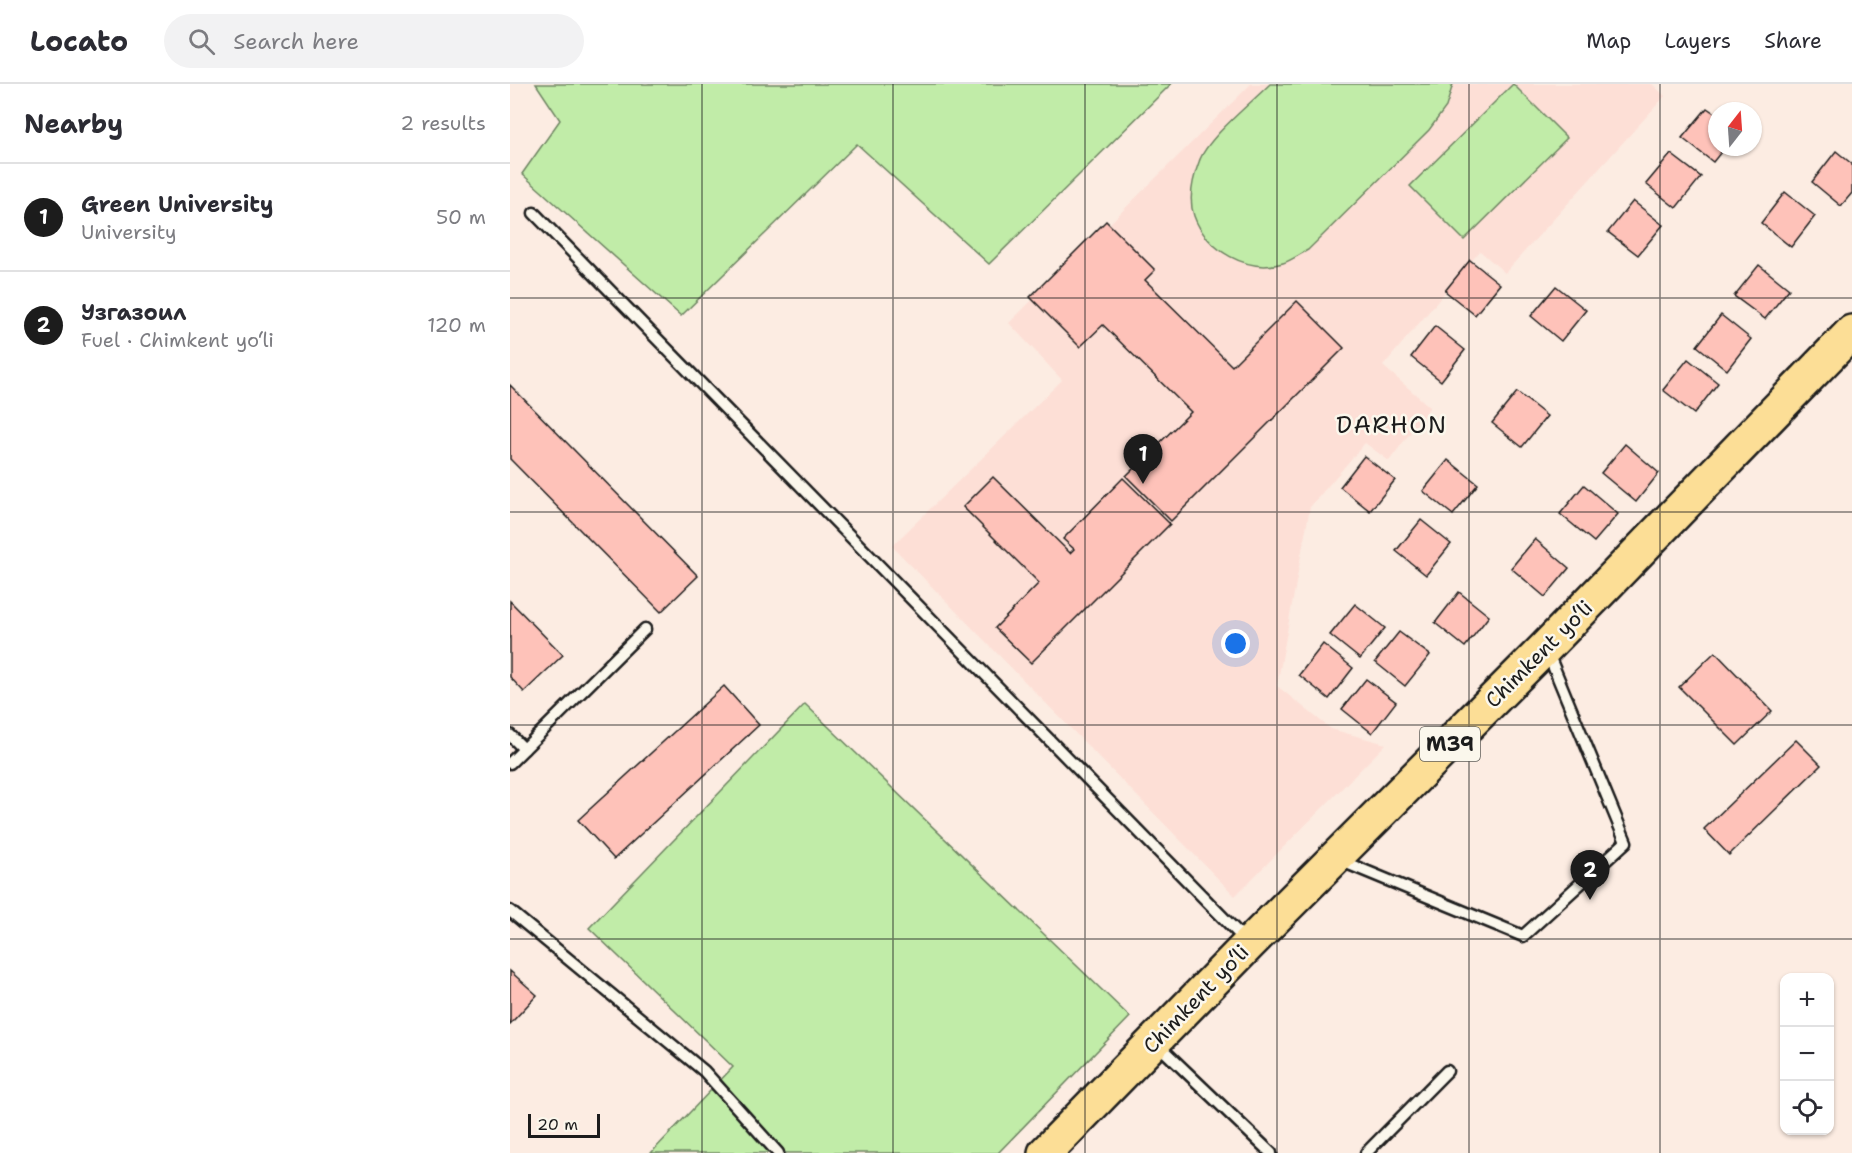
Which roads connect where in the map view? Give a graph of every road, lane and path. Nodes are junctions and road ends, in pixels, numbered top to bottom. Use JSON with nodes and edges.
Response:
{"nodes":[{"id":1,"x":534,"y":213,"type":"dead end"},
{"id":2,"x":1852,"y":332,"type":"edge"},
{"id":3,"x":645,"y":629,"type":"dead end"},
{"id":4,"x":1545,"y":648,"type":"junction"},
{"id":5,"x":510,"y":735,"type":"edge"},
{"id":6,"x":524,"y":748,"type":"junction"},
{"id":7,"x":510,"y":763,"type":"edge"},
{"id":8,"x":1336,"y":859,"type":"junction"},
{"id":9,"x":510,"y":911,"type":"edge"},
{"id":10,"x":1249,"y":944,"type":"junction"},
{"id":11,"x":1154,"y":1041,"type":"junction"},
{"id":12,"x":1447,"y":1071,"type":"dead end"},
{"id":13,"x":778,"y":1153,"type":"edge"},
{"id":14,"x":1045,"y":1153,"type":"edge"},
{"id":15,"x":1271,"y":1153,"type":"edge"},
{"id":16,"x":1366,"y":1153,"type":"edge"}],
"edges":[{"from":1,"to":10,"type":"lane"},
{"from":2,"to":4,"type":"highway","name":"Chimkent yo‘li","number":"M39"},
{"from":3,"to":6,"type":"lane"},
{"from":4,"to":8,"type":"highway","name":"Chimkent yo‘li","number":"M39"},
{"from":4,"to":8,"type":"lane"},
{"from":5,"to":6,"type":"lane"},
{"from":6,"to":7,"type":"lane"},
{"from":8,"to":10,"type":"highway","name":"Chimkent yo‘li","number":"M39"},
{"from":9,"to":13,"type":"lane"},
{"from":10,"to":11,"type":"highway","name":"Chimkent yo‘li","number":"M39"},
{"from":11,"to":14,"type":"highway","name":"Chimkent yo‘li","number":"M39"},
{"from":11,"to":15,"type":"lane"},
{"from":12,"to":16,"type":"lane"}]}
